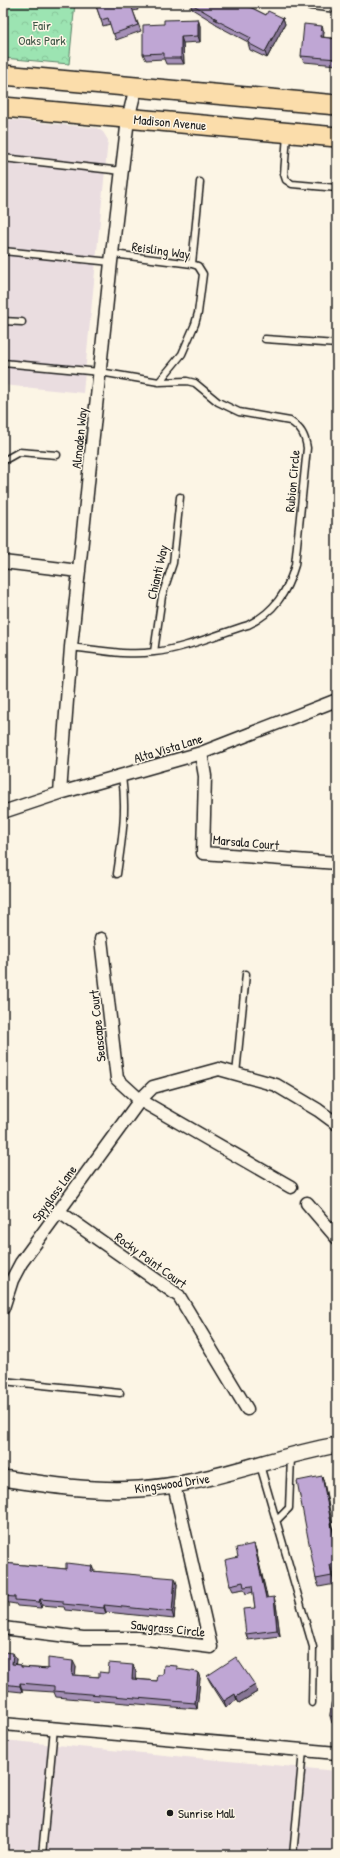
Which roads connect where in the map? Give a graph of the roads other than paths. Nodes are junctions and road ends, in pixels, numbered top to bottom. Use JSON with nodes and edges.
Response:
{"nodes":[{"id":1,"x":311,"y":3,"type":"edge"},
{"id":2,"x":337,"y":6,"type":"edge"},
{"id":3,"x":3,"y":75,"type":"edge"},
{"id":4,"x":136,"y":87,"type":"junction"},
{"id":5,"x":337,"y":105,"type":"edge"},
{"id":6,"x":3,"y":107,"type":"edge"},
{"id":7,"x":128,"y":119,"type":"junction"},
{"id":8,"x":287,"y":133,"type":"junction"},
{"id":9,"x":337,"y":137,"type":"edge"},
{"id":10,"x":3,"y":158,"type":"edge"},
{"id":11,"x":122,"y":172,"type":"junction"},
{"id":12,"x":200,"y":182,"type":"dead end"},
{"id":13,"x":337,"y":188,"type":"edge"},
{"id":14,"x":3,"y":251,"type":"edge"},
{"id":15,"x":112,"y":258,"type":"junction"},
{"id":16,"x":192,"y":264,"type":"junction"},
{"id":17,"x":3,"y":321,"type":"edge"},
{"id":18,"x":22,"y":322,"type":"dead end"},
{"id":19,"x":266,"y":339,"type":"dead end"},
{"id":20,"x":337,"y":344,"type":"edge"},
{"id":21,"x":3,"y":363,"type":"edge"},
{"id":22,"x":100,"y":372,"type":"junction"},
{"id":23,"x":160,"y":382,"type":"junction"},
{"id":24,"x":57,"y":455,"type":"dead end"},
{"id":25,"x":3,"y":461,"type":"edge"},
{"id":26,"x":180,"y":496,"type":"dead end"},
{"id":27,"x":3,"y":562,"type":"edge"},
{"id":28,"x":79,"y":571,"type":"junction"},
{"id":29,"x":71,"y":647,"type":"junction"},
{"id":30,"x":154,"y":652,"type":"junction"},
{"id":31,"x":337,"y":700,"type":"edge"},
{"id":32,"x":201,"y":753,"type":"junction"},
{"id":33,"x":122,"y":776,"type":"junction"},
{"id":34,"x":60,"y":794,"type":"junction"},
{"id":35,"x":3,"y":812,"type":"edge"},
{"id":36,"x":337,"y":863,"type":"edge"},
{"id":37,"x":117,"y":874,"type":"dead end"},
{"id":38,"x":101,"y":939,"type":"dead end"},
{"id":39,"x":246,"y":974,"type":"dead end"},
{"id":40,"x":236,"y":1074,"type":"junction"},
{"id":41,"x":140,"y":1100,"type":"junction"},
{"id":42,"x":337,"y":1123,"type":"edge"},
{"id":43,"x":291,"y":1187,"type":"dead end"},
{"id":44,"x":306,"y":1203,"type":"dead end"},
{"id":45,"x":58,"y":1211,"type":"junction"},
{"id":46,"x":337,"y":1238,"type":"edge"},
{"id":47,"x":3,"y":1308,"type":"edge"},
{"id":48,"x":3,"y":1381,"type":"edge"},
{"id":49,"x":120,"y":1393,"type":"dead end"},
{"id":50,"x":247,"y":1409,"type":"dead end"},
{"id":51,"x":337,"y":1445,"type":"edge"},
{"id":52,"x":291,"y":1457,"type":"junction"},
{"id":53,"x":260,"y":1465,"type":"junction"},
{"id":54,"x":3,"y":1478,"type":"edge"},
{"id":55,"x":174,"y":1485,"type":"junction"},
{"id":56,"x":276,"y":1521,"type":"junction"},
{"id":57,"x":3,"y":1628,"type":"edge"},
{"id":58,"x":312,"y":1703,"type":"dead end"},
{"id":59,"x":3,"y":1724,"type":"edge"},
{"id":60,"x":54,"y":1728,"type":"junction"},
{"id":61,"x":303,"y":1751,"type":"junction"},
{"id":62,"x":337,"y":1753,"type":"edge"},
{"id":63,"x":42,"y":1855,"type":"edge"},
{"id":64,"x":293,"y":1855,"type":"edge"},
{"id":65,"x":300,"y":1855,"type":"edge"}],
"edges":[{"from":1,"to":2,"type":"street"},
{"from":3,"to":4,"type":"main road"},
{"from":4,"to":5,"type":"main road"},
{"from":4,"to":7,"type":"street","name":"Almaden Way"},
{"from":6,"to":7,"type":"main road","name":"Madison Avenue"},
{"from":7,"to":8,"type":"main road","name":"Madison Avenue"},
{"from":7,"to":11,"type":"street","name":"Almaden Way"},
{"from":8,"to":9,"type":"main road","name":"Madison Avenue"},
{"from":8,"to":13,"type":"lane"},
{"from":10,"to":11,"type":"lane"},
{"from":11,"to":15,"type":"street","name":"Almaden Way"},
{"from":12,"to":16,"type":"lane"},
{"from":14,"to":15,"type":"lane","name":"Reisling Way"},
{"from":15,"to":16,"type":"lane","name":"Reisling Way"},
{"from":15,"to":22,"type":"street","name":"Almaden Way"},
{"from":16,"to":23,"type":"lane","name":"Reisling Way"},
{"from":17,"to":18,"type":"lane"},
{"from":19,"to":20,"type":"lane"},
{"from":21,"to":22,"type":"lane","name":"Rubion Circle"},
{"from":22,"to":23,"type":"lane","name":"Rubion Circle"},
{"from":22,"to":28,"type":"street","name":"Almaden Way"},
{"from":23,"to":30,"type":"lane","name":"Rubion Circle"},
{"from":24,"to":25,"type":"lane"},
{"from":26,"to":30,"type":"lane","name":"Chianti Way"},
{"from":27,"to":28,"type":"street"},
{"from":28,"to":29,"type":"street","name":"Almaden Way"},
{"from":29,"to":30,"type":"lane","name":"Rubion Circle"},
{"from":29,"to":34,"type":"street","name":"Almaden Way"},
{"from":31,"to":32,"type":"street","name":"Alta Vista Lane"},
{"from":32,"to":33,"type":"street","name":"Alta Vista Lane"},
{"from":32,"to":36,"type":"street","name":"Marsala Court"},
{"from":33,"to":34,"type":"street","name":"Alta Vista Lane"},
{"from":33,"to":37,"type":"lane"},
{"from":34,"to":35,"type":"street","name":"Alta Vista Lane"},
{"from":38,"to":41,"type":"street","name":"Seascape Court"},
{"from":39,"to":40,"type":"lane"},
{"from":40,"to":41,"type":"street","name":"Spyglass Lane"},
{"from":40,"to":42,"type":"street","name":"Spyglass Lane"},
{"from":41,"to":43,"type":"street"},
{"from":41,"to":45,"type":"street","name":"Spyglass Lane"},
{"from":44,"to":46,"type":"street"},
{"from":45,"to":47,"type":"street","name":"Spyglass Lane"},
{"from":45,"to":50,"type":"street","name":"Rocky Point Court"},
{"from":48,"to":49,"type":"lane"},
{"from":51,"to":52,"type":"street","name":"Kingswood Drive"},
{"from":52,"to":53,"type":"street","name":"Kingswood Drive"},
{"from":52,"to":56,"type":"lane"},
{"from":53,"to":55,"type":"street","name":"Kingswood Drive"},
{"from":53,"to":56,"type":"lane"},
{"from":54,"to":55,"type":"street","name":"Kingswood Drive"},
{"from":55,"to":57,"type":"street","name":"Sawgrass Circle"},
{"from":56,"to":58,"type":"lane"},
{"from":59,"to":60,"type":"street"},
{"from":60,"to":61,"type":"street"},
{"from":60,"to":63,"type":"lane"},
{"from":61,"to":62,"type":"street"},
{"from":61,"to":64,"type":"lane"},
{"from":64,"to":65,"type":"lane"}]}
